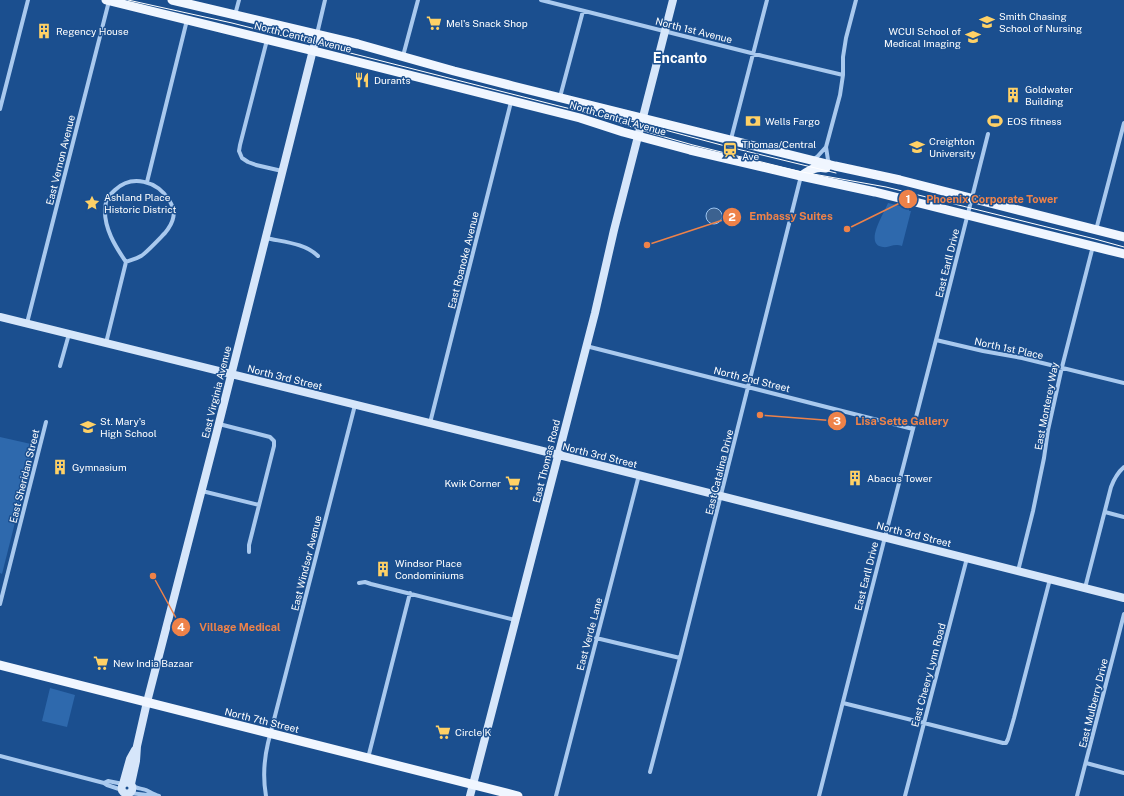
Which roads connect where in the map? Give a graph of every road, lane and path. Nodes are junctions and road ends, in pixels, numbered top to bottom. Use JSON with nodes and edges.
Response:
{"nodes":[{"id":1,"x":28,"y":0,"type":"edge"},
{"id":2,"x":107,"y":0,"type":"edge"},
{"id":3,"x":172,"y":0,"type":"edge"},
{"id":4,"x":239,"y":0,"type":"edge"},
{"id":5,"x":325,"y":0,"type":"edge"},
{"id":6,"x":418,"y":0,"type":"edge"},
{"id":7,"x":541,"y":0,"type":"edge"},
{"id":8,"x":673,"y":0,"type":"edge"},
{"id":9,"x":766,"y":0,"type":"edge"},
{"id":10,"x":856,"y":0,"type":"edge"},
{"id":11,"x":583,"y":11,"type":"junction"},
{"id":12,"x":235,"y":15,"type":"junction"},
{"id":13,"x":187,"y":20,"type":"junction"},
{"id":14,"x":665,"y":31,"type":"junction"},
{"id":15,"x":267,"y":40,"type":"junction"},
{"id":16,"x":315,"y":43,"type":"junction"},
{"id":17,"x":753,"y":54,"type":"junction"},
{"id":18,"x":403,"y":56,"type":"junction"},
{"id":19,"x":843,"y":75,"type":"junction"},
{"id":20,"x":560,"y":97,"type":"junction"},
{"id":21,"x":511,"y":102,"type":"junction"},
{"id":22,"x":0,"y":109,"type":"edge"},
{"id":23,"x":643,"y":118,"type":"junction"},
{"id":24,"x":1124,"y":123,"type":"edge"},
{"id":25,"x":639,"y":133,"type":"junction"},
{"id":26,"x":988,"y":134,"type":"dead end"},
{"id":27,"x":731,"y":140,"type":"junction"},
{"id":28,"x":826,"y":147,"type":"junction"},
{"id":29,"x":812,"y":160,"type":"junction"},
{"id":30,"x":835,"y":166,"type":"junction"},
{"id":31,"x":855,"y":170,"type":"junction"},
{"id":32,"x":282,"y":171,"type":"junction"},
{"id":33,"x":801,"y":176,"type":"junction"},
{"id":34,"x":146,"y":182,"type":"junction"},
{"id":35,"x":972,"y":198,"type":"junction"},
{"id":36,"x":968,"y":215,"type":"junction"},
{"id":37,"x":1096,"y":230,"type":"junction"},
{"id":38,"x":265,"y":237,"type":"junction"},
{"id":39,"x":1124,"y":237,"type":"edge"},
{"id":40,"x":1093,"y":246,"type":"junction"},
{"id":41,"x":1124,"y":254,"type":"edge"},
{"id":42,"x":318,"y":256,"type":"dead end"},
{"id":43,"x":126,"y":262,"type":"junction"},
{"id":44,"x":0,"y":317,"type":"edge"},
{"id":45,"x":27,"y":323,"type":"junction"},
{"id":46,"x":69,"y":334,"type":"junction"},
{"id":47,"x":936,"y":340,"type":"junction"},
{"id":48,"x":106,"y":343,"type":"junction"},
{"id":49,"x":586,"y":345,"type":"junction"},
{"id":50,"x":60,"y":366,"type":"dead end"},
{"id":51,"x":1062,"y":368,"type":"junction"},
{"id":52,"x":231,"y":374,"type":"junction"},
{"id":53,"x":1124,"y":383,"type":"edge"},
{"id":54,"x":748,"y":387,"type":"junction"},
{"id":55,"x":355,"y":405,"type":"junction"},
{"id":56,"x":46,"y":422,"type":"dead end"},
{"id":57,"x":430,"y":423,"type":"junction"},
{"id":58,"x":218,"y":424,"type":"junction"},
{"id":59,"x":913,"y":428,"type":"junction"},
{"id":60,"x":558,"y":455,"type":"junction"},
{"id":61,"x":1124,"y":468,"type":"edge"},
{"id":62,"x":639,"y":475,"type":"junction"},
{"id":63,"x":202,"y":491,"type":"junction"},
{"id":64,"x":721,"y":496,"type":"junction"},
{"id":65,"x":259,"y":505,"type":"junction"},
{"id":66,"x":1104,"y":512,"type":"junction"},
{"id":67,"x":1124,"y":517,"type":"edge"},
{"id":68,"x":885,"y":536,"type":"junction"},
{"id":69,"x":249,"y":552,"type":"dead end"},
{"id":70,"x":967,"y":558,"type":"junction"},
{"id":71,"x":1018,"y":571,"type":"junction"},
{"id":72,"x":1050,"y":579,"type":"junction"},
{"id":73,"x":358,"y":583,"type":"dead end"},
{"id":74,"x":1085,"y":588,"type":"junction"},
{"id":75,"x":410,"y":593,"type":"junction"},
{"id":76,"x":1124,"y":598,"type":"edge"},
{"id":77,"x":0,"y":604,"type":"edge"},
{"id":78,"x":1124,"y":614,"type":"edge"},
{"id":79,"x":516,"y":620,"type":"junction"},
{"id":80,"x":596,"y":638,"type":"junction"},
{"id":81,"x":680,"y":658,"type":"junction"},
{"id":82,"x":0,"y":666,"type":"edge"},
{"id":83,"x":147,"y":702,"type":"junction"},
{"id":84,"x":843,"y":703,"type":"junction"},
{"id":85,"x":924,"y":723,"type":"junction"},
{"id":86,"x":270,"y":733,"type":"junction"},
{"id":87,"x":0,"y":756,"type":"edge"},
{"id":88,"x":368,"y":759,"type":"junction"},
{"id":89,"x":1086,"y":763,"type":"junction"},
{"id":90,"x":650,"y":772,"type":"dead end"},
{"id":91,"x":1124,"y":773,"type":"edge"},
{"id":92,"x":473,"y":785,"type":"junction"},
{"id":93,"x":126,"y":790,"type":"edge"},
{"id":94,"x":152,"y":794,"type":"junction"},
{"id":95,"x":159,"y":796,"type":"edge"},
{"id":96,"x":266,"y":796,"type":"edge"},
{"id":97,"x":470,"y":796,"type":"edge"},
{"id":98,"x":518,"y":796,"type":"edge"},
{"id":99,"x":556,"y":796,"type":"edge"},
{"id":100,"x":819,"y":796,"type":"edge"},
{"id":101,"x":905,"y":796,"type":"edge"},
{"id":102,"x":1077,"y":796,"type":"edge"}],
"edges":[{"from":1,"to":22,"type":"street"},
{"from":2,"to":13,"type":"main road","name":"North Central Avenue"},
{"from":2,"to":45,"type":"street","name":"East Vernon Avenue"},
{"from":3,"to":12,"type":"main road","name":"North Central Avenue"},
{"from":4,"to":12,"type":"street"},
{"from":5,"to":16,"type":"street"},
{"from":6,"to":18,"type":"street"},
{"from":7,"to":11,"type":"street","name":"North 1st Avenue"},
{"from":8,"to":14,"type":"street","name":"East Thomas Road"},
{"from":9,"to":17,"type":"street"},
{"from":10,"to":19,"type":"street"},
{"from":11,"to":14,"type":"street","name":"North 1st Avenue"},
{"from":11,"to":20,"type":"street"},
{"from":12,"to":16,"type":"main road","name":"North Central Avenue"},
{"from":13,"to":15,"type":"main road","name":"North Central Avenue"},
{"from":13,"to":34,"type":"street"},
{"from":14,"to":17,"type":"street","name":"North 1st Avenue"},
{"from":14,"to":23,"type":"street","name":"East Thomas Road"},
{"from":15,"to":16,"type":"main road","name":"North Central Avenue"},
{"from":15,"to":32,"type":"street"},
{"from":16,"to":18,"type":"main road","name":"North Central Avenue"},
{"from":16,"to":21,"type":"main road","name":"North Central Avenue"},
{"from":16,"to":32,"type":"street","name":"East Virginia Avenue"},
{"from":17,"to":19,"type":"street","name":"North 1st Avenue"},
{"from":17,"to":27,"type":"street"},
{"from":18,"to":20,"type":"main road","name":"North Central Avenue"},
{"from":19,"to":28,"type":"street"},
{"from":20,"to":23,"type":"main road","name":"North Central Avenue"},
{"from":21,"to":25,"type":"main road","name":"North Central Avenue"},
{"from":21,"to":57,"type":"street","name":"East Roanoke Avenue"},
{"from":23,"to":25,"type":"street","name":"East Thomas Road"},
{"from":23,"to":27,"type":"main road","name":"North Central Avenue"},
{"from":24,"to":37,"type":"street"},
{"from":25,"to":33,"type":"main road","name":"North Central Avenue"},
{"from":25,"to":49,"type":"street","name":"East Thomas Road"},
{"from":26,"to":35,"type":"street","name":"East Earll Drive"},
{"from":27,"to":29,"type":"main road","name":"North Central Avenue"},
{"from":28,"to":29,"type":"street"},
{"from":28,"to":30,"type":"street"},
{"from":29,"to":30,"type":"main road","name":"North Central Avenue"},
{"from":30,"to":31,"type":"main road","name":"North Central Avenue"},
{"from":31,"to":33,"type":"main road"},
{"from":31,"to":35,"type":"main road","name":"North Central Avenue"},
{"from":32,"to":38,"type":"street","name":"East Virginia Avenue"},
{"from":33,"to":36,"type":"main road","name":"North Central Avenue"},
{"from":33,"to":54,"type":"street","name":"East Catalina Drive"},
{"from":34,"to":43,"type":"street"},
{"from":34,"to":43,"type":"street"},
{"from":35,"to":36,"type":"street","name":"East Earll Drive"},
{"from":35,"to":37,"type":"main road","name":"North Central Avenue"},
{"from":36,"to":40,"type":"main road","name":"North Central Avenue"},
{"from":36,"to":47,"type":"street","name":"East Earll Drive"},
{"from":37,"to":39,"type":"main road","name":"North Central Avenue"},
{"from":38,"to":42,"type":"street"},
{"from":38,"to":52,"type":"street","name":"East Virginia Avenue"},
{"from":40,"to":41,"type":"main road","name":"North Central Avenue"},
{"from":40,"to":51,"type":"street","name":"East Monterey Way"},
{"from":43,"to":48,"type":"street"},
{"from":44,"to":45,"type":"street","name":"North 3rd Street"},
{"from":45,"to":46,"type":"street","name":"North 3rd Street"},
{"from":46,"to":48,"type":"street","name":"North 3rd Street"},
{"from":46,"to":50,"type":"street"},
{"from":47,"to":51,"type":"street","name":"North 1st Place"},
{"from":47,"to":59,"type":"street","name":"East Earll Drive"},
{"from":48,"to":52,"type":"street","name":"North 3rd Street"},
{"from":49,"to":54,"type":"street","name":"North 2nd Street"},
{"from":49,"to":60,"type":"street","name":"East Thomas Road"},
{"from":51,"to":53,"type":"street","name":"North 1st Place"},
{"from":51,"to":71,"type":"street","name":"East Monterey Way"},
{"from":52,"to":55,"type":"street","name":"North 3rd Street"},
{"from":52,"to":58,"type":"street","name":"East Virginia Avenue"},
{"from":54,"to":59,"type":"street","name":"North 2nd Street"},
{"from":54,"to":64,"type":"street","name":"East Catalina Drive"},
{"from":55,"to":57,"type":"street","name":"North 3rd Street"},
{"from":55,"to":86,"type":"street","name":"East Windsor Avenue"},
{"from":56,"to":77,"type":"street","name":"East Sheridan Street"},
{"from":57,"to":60,"type":"street","name":"North 3rd Street"},
{"from":58,"to":63,"type":"street","name":"East Virginia Avenue"},
{"from":58,"to":65,"type":"street"},
{"from":59,"to":68,"type":"street","name":"East Earll Drive"},
{"from":60,"to":62,"type":"street","name":"North 3rd Street"},
{"from":60,"to":79,"type":"street","name":"East Thomas Road"},
{"from":61,"to":66,"type":"street"},
{"from":62,"to":64,"type":"street","name":"North 3rd Street"},
{"from":62,"to":80,"type":"street","name":"East Verde Lane"},
{"from":63,"to":65,"type":"street"},
{"from":63,"to":83,"type":"street","name":"East Virginia Avenue"},
{"from":64,"to":68,"type":"street","name":"North 3rd Street"},
{"from":64,"to":81,"type":"street","name":"East Catalina Drive"},
{"from":65,"to":69,"type":"street"},
{"from":66,"to":67,"type":"street"},
{"from":66,"to":74,"type":"street"},
{"from":68,"to":70,"type":"street","name":"North 3rd Street"},
{"from":68,"to":84,"type":"street","name":"East Earll Drive"},
{"from":70,"to":71,"type":"street","name":"North 3rd Street"},
{"from":70,"to":85,"type":"street","name":"East Cheery Lynn Road"},
{"from":71,"to":72,"type":"street","name":"North 3rd Street"},
{"from":72,"to":74,"type":"street","name":"North 3rd Street"},
{"from":72,"to":85,"type":"street"},
{"from":73,"to":75,"type":"street"},
{"from":74,"to":76,"type":"street","name":"North 3rd Street"},
{"from":75,"to":79,"type":"street"},
{"from":75,"to":88,"type":"street"},
{"from":78,"to":89,"type":"street","name":"East Mulberry Drive"},
{"from":79,"to":92,"type":"street","name":"East Thomas Road"},
{"from":80,"to":81,"type":"street"},
{"from":80,"to":99,"type":"street","name":"East Verde Lane"},
{"from":81,"to":90,"type":"street","name":"East Catalina Drive"},
{"from":82,"to":83,"type":"main road","name":"North 7th Street"},
{"from":83,"to":86,"type":"main road","name":"North 7th Street"},
{"from":83,"to":93,"type":"street","name":"East Virginia Avenue"},
{"from":84,"to":85,"type":"street"},
{"from":84,"to":100,"type":"street","name":"East Earll Drive"},
{"from":85,"to":101,"type":"street","name":"East Cheery Lynn Road"},
{"from":86,"to":88,"type":"main road","name":"North 7th Street"},
{"from":86,"to":96,"type":"street","name":"East Windsor Avenue"},
{"from":87,"to":93,"type":"street"},
{"from":88,"to":92,"type":"main road","name":"North 7th Street"},
{"from":89,"to":91,"type":"street"},
{"from":89,"to":102,"type":"street","name":"East Mulberry Drive"},
{"from":92,"to":97,"type":"street","name":"East Thomas Road"},
{"from":92,"to":98,"type":"main road","name":"North 7th Street"},
{"from":93,"to":94,"type":"street"},
{"from":93,"to":94,"type":"street"},
{"from":94,"to":95,"type":"street"}]}
